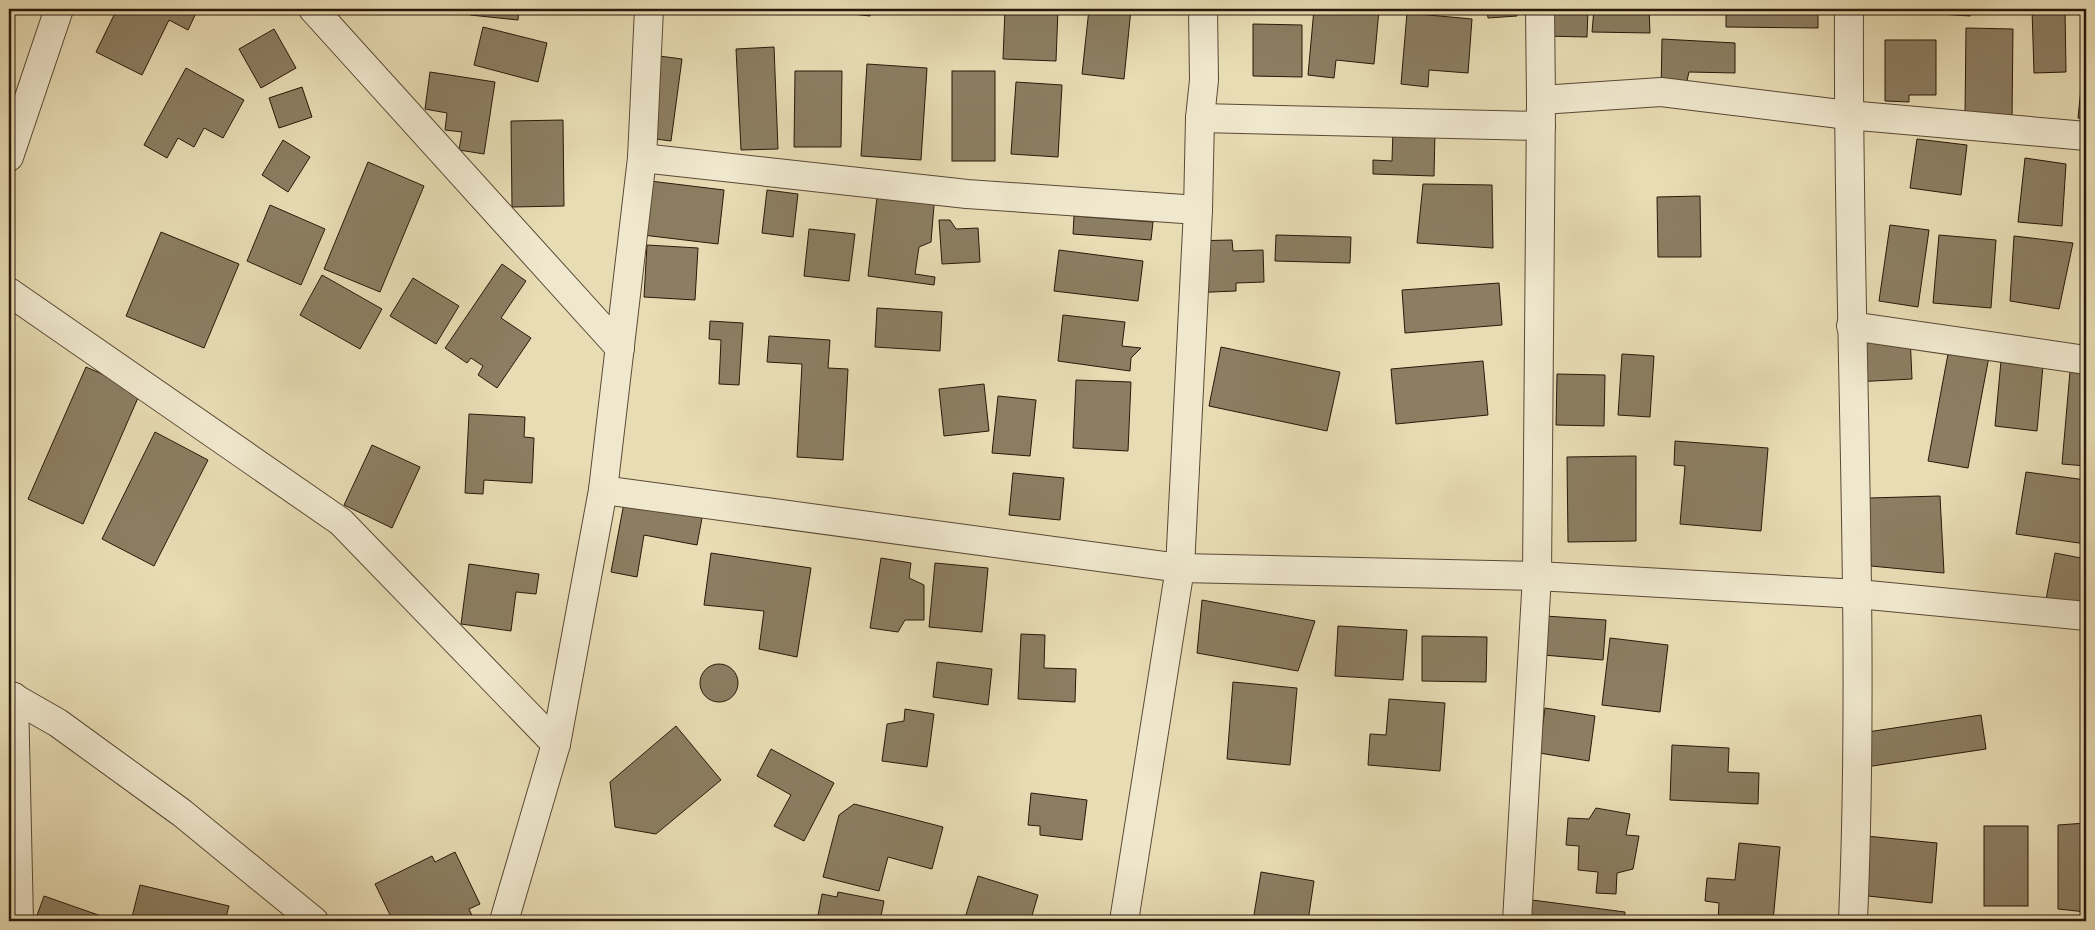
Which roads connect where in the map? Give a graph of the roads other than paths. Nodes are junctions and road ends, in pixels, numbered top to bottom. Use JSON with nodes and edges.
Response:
{"nodes":[{"id":1,"x":59,"y":9,"type":"edge"},
{"id":2,"x":313,"y":9,"type":"edge"},
{"id":3,"x":648,"y":9,"type":"edge"},
{"id":4,"x":1203,"y":9,"type":"edge"},
{"id":5,"x":1540,"y":9,"type":"edge"},
{"id":6,"x":1849,"y":9,"type":"edge"},
{"id":7,"x":1541,"y":113,"type":"junction"},
{"id":8,"x":1848,"y":115,"type":"junction"},
{"id":9,"x":1200,"y":118,"type":"junction"},
{"id":10,"x":2086,"y":136,"type":"edge"},
{"id":11,"x":9,"y":157,"type":"edge"},
{"id":12,"x":642,"y":158,"type":"junction"},
{"id":13,"x":1198,"y":210,"type":"junction"},
{"id":14,"x":9,"y":292,"type":"edge"},
{"id":15,"x":1851,"y":326,"type":"junction"},
{"id":16,"x":620,"y":348,"type":"junction"},
{"id":17,"x":2086,"y":360,"type":"edge"},
{"id":18,"x":603,"y":490,"type":"junction"},
{"id":19,"x":1180,"y":568,"type":"junction"},
{"id":20,"x":1537,"y":576,"type":"junction"},
{"id":21,"x":1858,"y":594,"type":"junction"},
{"id":22,"x":2086,"y":616,"type":"edge"},
{"id":23,"x":11,"y":696,"type":"edge"},
{"id":24,"x":556,"y":744,"type":"junction"},
{"id":25,"x":19,"y":921,"type":"edge"},
{"id":26,"x":314,"y":921,"type":"edge"},
{"id":27,"x":504,"y":921,"type":"edge"},
{"id":28,"x":1124,"y":921,"type":"edge"},
{"id":29,"x":1517,"y":921,"type":"edge"},
{"id":30,"x":1853,"y":921,"type":"edge"}],
"edges":[{"from":1,"to":11,"type":"street"},
{"from":2,"to":16,"type":"street"},
{"from":3,"to":12,"type":"street"},
{"from":4,"to":9,"type":"street"},
{"from":5,"to":7,"type":"street"},
{"from":6,"to":8,"type":"street"},
{"from":7,"to":8,"type":"street"},
{"from":7,"to":9,"type":"street"},
{"from":7,"to":20,"type":"street"},
{"from":8,"to":10,"type":"street"},
{"from":8,"to":15,"type":"street"},
{"from":9,"to":13,"type":"street"},
{"from":12,"to":13,"type":"street"},
{"from":12,"to":16,"type":"street"},
{"from":13,"to":19,"type":"street"},
{"from":14,"to":24,"type":"street"},
{"from":15,"to":17,"type":"street"},
{"from":15,"to":21,"type":"street"},
{"from":16,"to":18,"type":"street"},
{"from":18,"to":19,"type":"street"},
{"from":18,"to":24,"type":"street"},
{"from":19,"to":20,"type":"street"},
{"from":19,"to":28,"type":"street"},
{"from":20,"to":21,"type":"street"},
{"from":20,"to":29,"type":"street"},
{"from":21,"to":22,"type":"street"},
{"from":21,"to":30,"type":"street"},
{"from":23,"to":25,"type":"street"},
{"from":23,"to":26,"type":"street"},
{"from":24,"to":27,"type":"street"}]}
